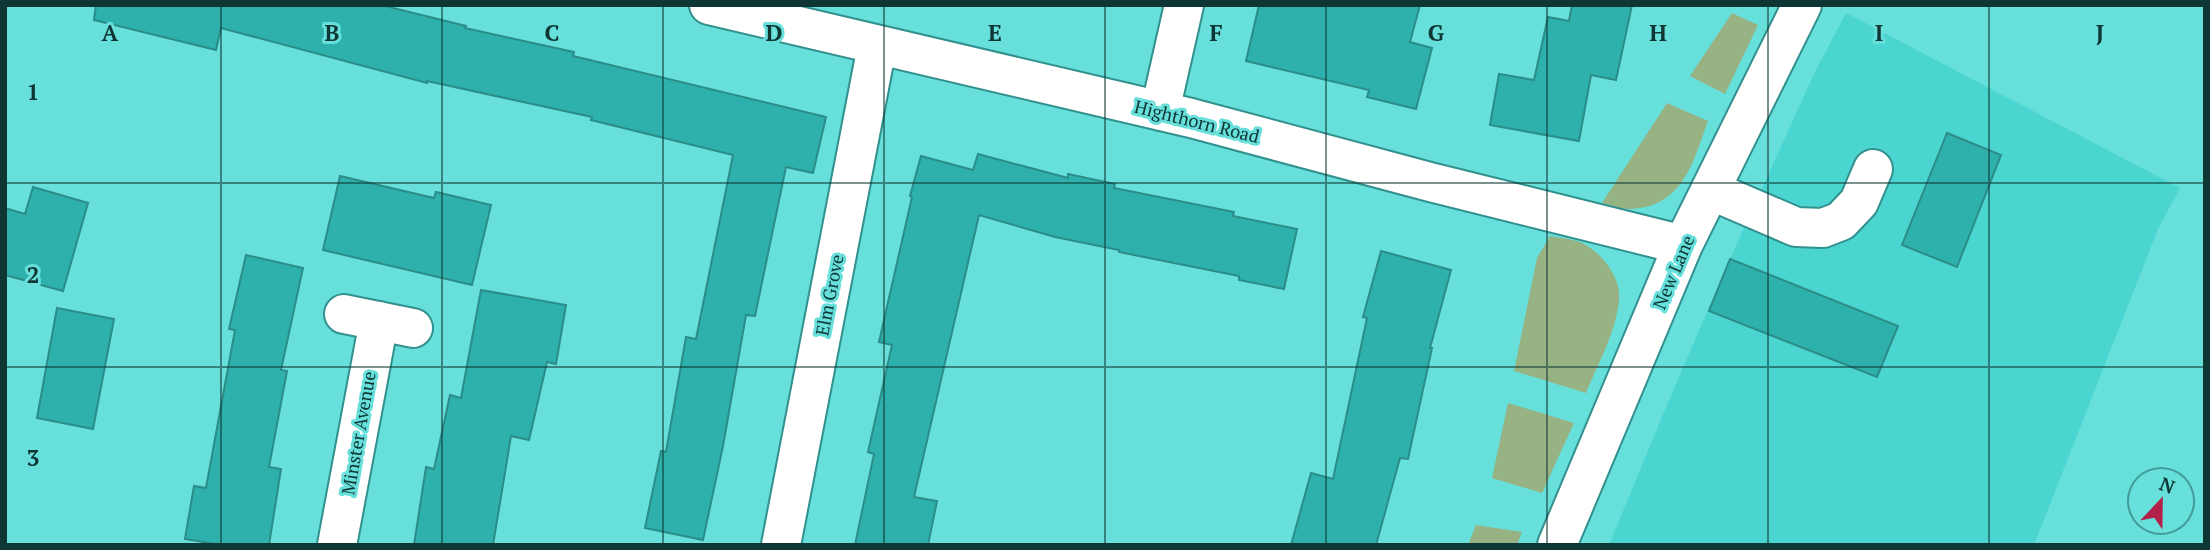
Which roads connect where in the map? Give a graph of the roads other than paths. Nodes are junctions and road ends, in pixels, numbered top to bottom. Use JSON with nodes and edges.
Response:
{"nodes":[{"id":1,"x":709,"y":5,"type":"edge"},
{"id":2,"x":1184,"y":5,"type":"edge"},
{"id":3,"x":1802,"y":5,"type":"edge"},
{"id":4,"x":877,"y":46,"type":"junction"},
{"id":5,"x":1160,"y":111,"type":"junction"},
{"id":6,"x":1873,"y":169,"type":"dead end"},
{"id":7,"x":1710,"y":190,"type":"junction"},
{"id":8,"x":1683,"y":245,"type":"junction"},
{"id":9,"x":378,"y":321,"type":"dead end"},
{"id":10,"x":337,"y":545,"type":"edge"},
{"id":11,"x":781,"y":545,"type":"edge"},
{"id":12,"x":1558,"y":545,"type":"edge"}],
"edges":[{"from":1,"to":4,"type":"street","name":"Highthorn Road"},
{"from":2,"to":5,"type":"street"},
{"from":3,"to":7,"type":"street","name":"New Lane"},
{"from":4,"to":5,"type":"street","name":"Highthorn Road"},
{"from":4,"to":11,"type":"street","name":"Elm Grove"},
{"from":5,"to":8,"type":"street","name":"Highthorn Road"},
{"from":6,"to":7,"type":"street"},
{"from":7,"to":8,"type":"street","name":"New Lane"},
{"from":8,"to":12,"type":"street","name":"New Lane"},
{"from":9,"to":10,"type":"street","name":"Minster Avenue"}]}
